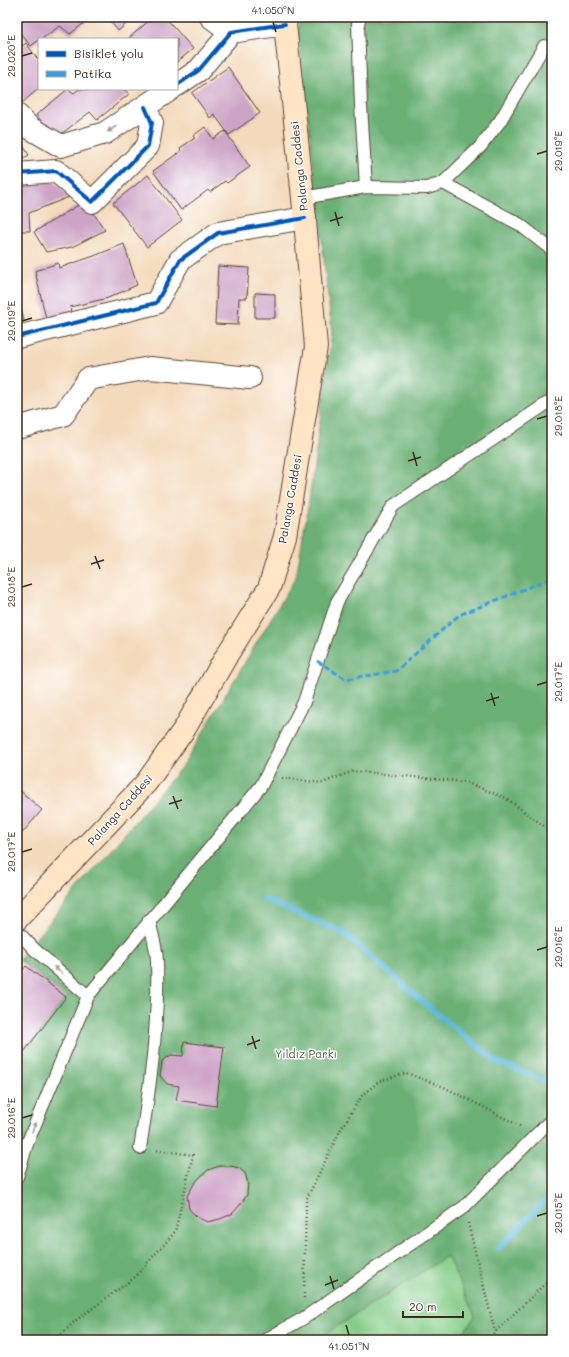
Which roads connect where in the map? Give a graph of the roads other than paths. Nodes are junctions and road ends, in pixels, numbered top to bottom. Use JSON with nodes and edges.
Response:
{"nodes":[{"id":1,"x":211,"y":17,"type":"edge"},
{"id":2,"x":360,"y":17,"type":"edge"},
{"id":3,"x":286,"y":21,"type":"edge"},
{"id":4,"x":231,"y":32,"type":"junction"},
{"id":5,"x":544,"y":46,"type":"dead end"},
{"id":6,"x":178,"y":84,"type":"edge"},
{"id":7,"x":170,"y":90,"type":"edge"},
{"id":8,"x":145,"y":107,"type":"junction"},
{"id":9,"x":17,"y":115,"type":"edge"},
{"id":10,"x":17,"y":174,"type":"edge"},
{"id":11,"x":443,"y":183,"type":"junction"},
{"id":12,"x":366,"y":187,"type":"junction"},
{"id":13,"x":304,"y":208,"type":"junction"},
{"id":14,"x":552,"y":250,"type":"edge"},
{"id":15,"x":17,"y":337,"type":"edge"},
{"id":16,"x":250,"y":378,"type":"dead end"},
{"id":17,"x":552,"y":400,"type":"edge"},
{"id":18,"x":17,"y":428,"type":"edge"},
{"id":19,"x":17,"y":919,"type":"edge"},
{"id":20,"x":149,"y":920,"type":"junction"},
{"id":21,"x":17,"y":931,"type":"edge"},
{"id":22,"x":88,"y":996,"type":"junction"},
{"id":23,"x":552,"y":1119,"type":"edge"},
{"id":24,"x":140,"y":1148,"type":"road end"},
{"id":25,"x":17,"y":1177,"type":"edge"},
{"id":26,"x":265,"y":1340,"type":"edge"}],
"edges":[{"from":1,"to":4,"type":"street"},
{"from":2,"to":12,"type":"lane"},
{"from":3,"to":4,"type":"street"},
{"from":3,"to":13,"type":"main road","name":"Palanga Caddesi"},
{"from":4,"to":6,"type":"street"},
{"from":5,"to":11,"type":"lane"},
{"from":7,"to":8,"type":"street"},
{"from":8,"to":9,"type":"street","one_way":true},
{"from":8,"to":10,"type":"street"},
{"from":11,"to":12,"type":"lane"},
{"from":11,"to":14,"type":"lane"},
{"from":12,"to":13,"type":"lane"},
{"from":13,"to":15,"type":"street"},
{"from":13,"to":19,"type":"main road","name":"Palanga Caddesi"},
{"from":16,"to":18,"type":"street"},
{"from":17,"to":20,"type":"lane"},
{"from":20,"to":22,"type":"lane"},
{"from":20,"to":24,"type":"lane"},
{"from":22,"to":21,"type":"lane","one_way":true},
{"from":25,"to":22,"type":"lane","one_way":true},
{"from":23,"to":26,"type":"lane"}]}
